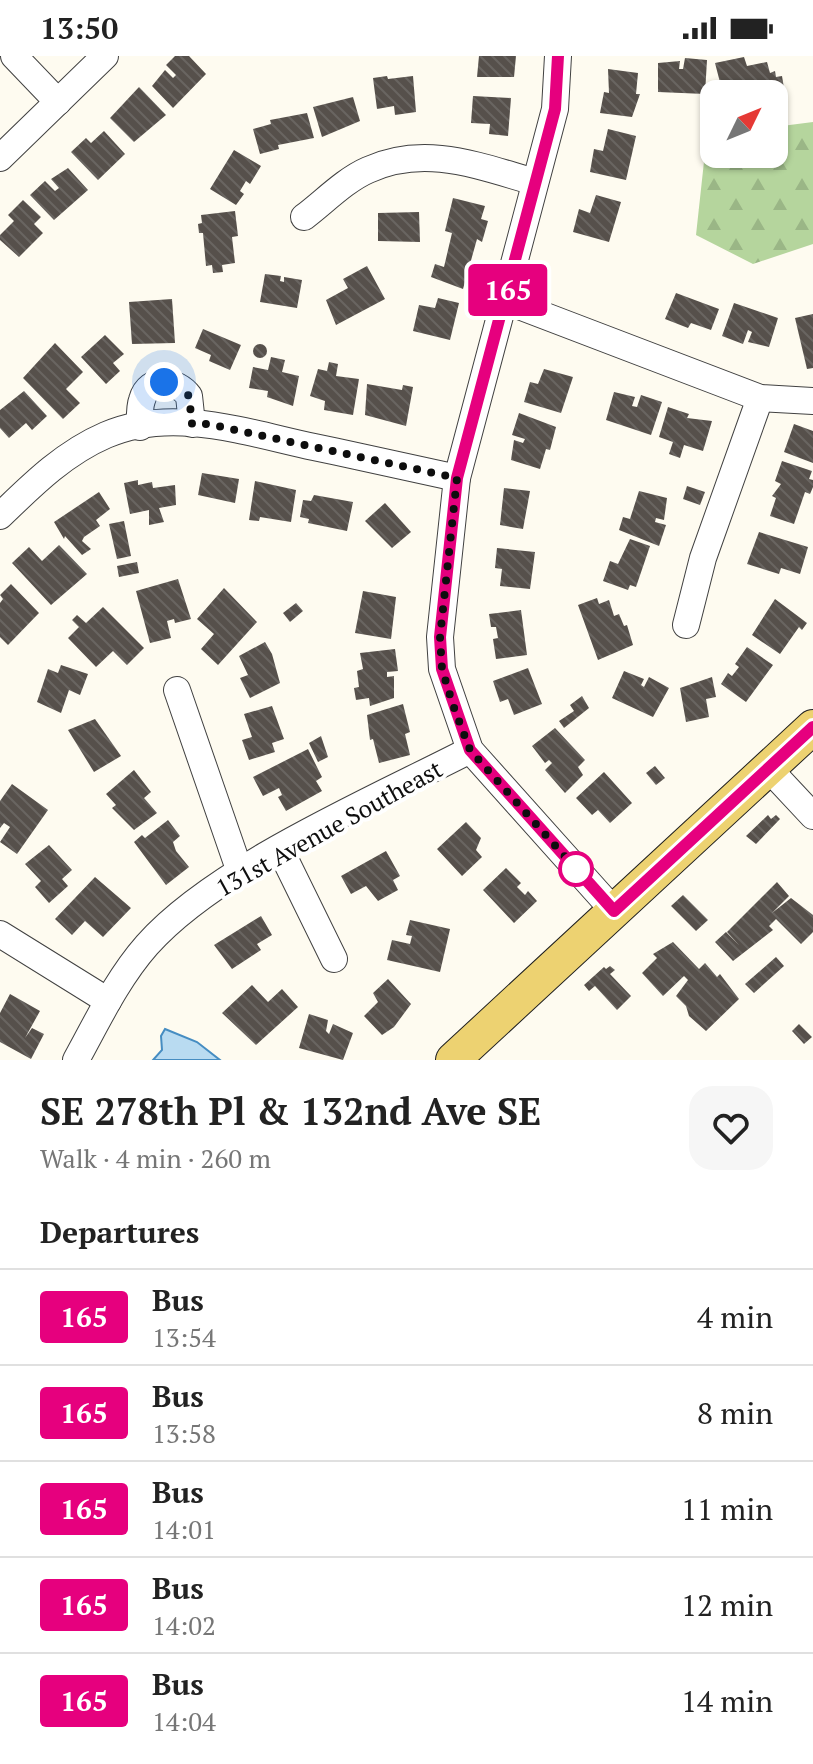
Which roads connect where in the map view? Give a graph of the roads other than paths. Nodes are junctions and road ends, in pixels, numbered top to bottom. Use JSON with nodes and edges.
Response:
{"nodes":[{"id":1,"x":14,"y":56,"type":"edge"},
{"id":2,"x":105,"y":56,"type":"edge"},
{"id":3,"x":558,"y":56,"type":"edge"},
{"id":4,"x":58,"y":102,"type":"junction"},
{"id":5,"x":0,"y":158,"type":"edge"},
{"id":6,"x":535,"y":182,"type":"junction"},
{"id":7,"x":304,"y":217,"type":"dead end"},
{"id":8,"x":506,"y":301,"type":"junction"},
{"id":9,"x":760,"y":398,"type":"junction"},
{"id":10,"x":813,"y":401,"type":"edge"},
{"id":11,"x":192,"y":424,"type":"junction"},
{"id":12,"x":150,"y":425,"type":"junction"},
{"id":13,"x":457,"y":478,"type":"junction"},
{"id":14,"x":0,"y":516,"type":"edge"},
{"id":15,"x":686,"y":625,"type":"dead end"},
{"id":16,"x":177,"y":690,"type":"dead end"},
{"id":17,"x":813,"y":727,"type":"edge"},
{"id":18,"x":470,"y":750,"type":"junction"},
{"id":19,"x":769,"y":769,"type":"junction"},
{"id":20,"x":813,"y":816,"type":"edge"},
{"id":21,"x":280,"y":849,"type":"junction"},
{"id":22,"x":240,"y":872,"type":"junction"},
{"id":23,"x":614,"y":911,"type":"junction"},
{"id":24,"x":0,"y":934,"type":"edge"},
{"id":25,"x":334,"y":959,"type":"dead end"},
{"id":26,"x":108,"y":1001,"type":"junction"},
{"id":27,"x":466,"y":1056,"type":"edge"},
{"id":28,"x":76,"y":1060,"type":"edge"}],
"edges":[{"from":1,"to":4,"type":"street"},
{"from":2,"to":4,"type":"street"},
{"from":3,"to":6,"type":"street"},
{"from":4,"to":5,"type":"street"},
{"from":6,"to":7,"type":"street"},
{"from":6,"to":8,"type":"street"},
{"from":8,"to":9,"type":"street"},
{"from":8,"to":13,"type":"street"},
{"from":9,"to":10,"type":"street"},
{"from":9,"to":15,"type":"street"},
{"from":11,"to":12,"type":"street"},
{"from":11,"to":12,"type":"street"},
{"from":11,"to":13,"type":"street"},
{"from":12,"to":14,"type":"street"},
{"from":13,"to":18,"type":"street"},
{"from":16,"to":22,"type":"street"},
{"from":17,"to":19,"type":"main road"},
{"from":18,"to":21,"type":"street","name":"131st Avenue Southeast"},
{"from":18,"to":23,"type":"street"},
{"from":19,"to":20,"type":"street"},
{"from":19,"to":23,"type":"main road"},
{"from":21,"to":22,"type":"street","name":"131st Avenue Southeast"},
{"from":21,"to":25,"type":"street"},
{"from":22,"to":26,"type":"street","name":"131st Avenue Southeast"},
{"from":23,"to":27,"type":"main road"},
{"from":24,"to":26,"type":"street"},
{"from":26,"to":28,"type":"street","name":"131st Avenue Southeast"}]}
